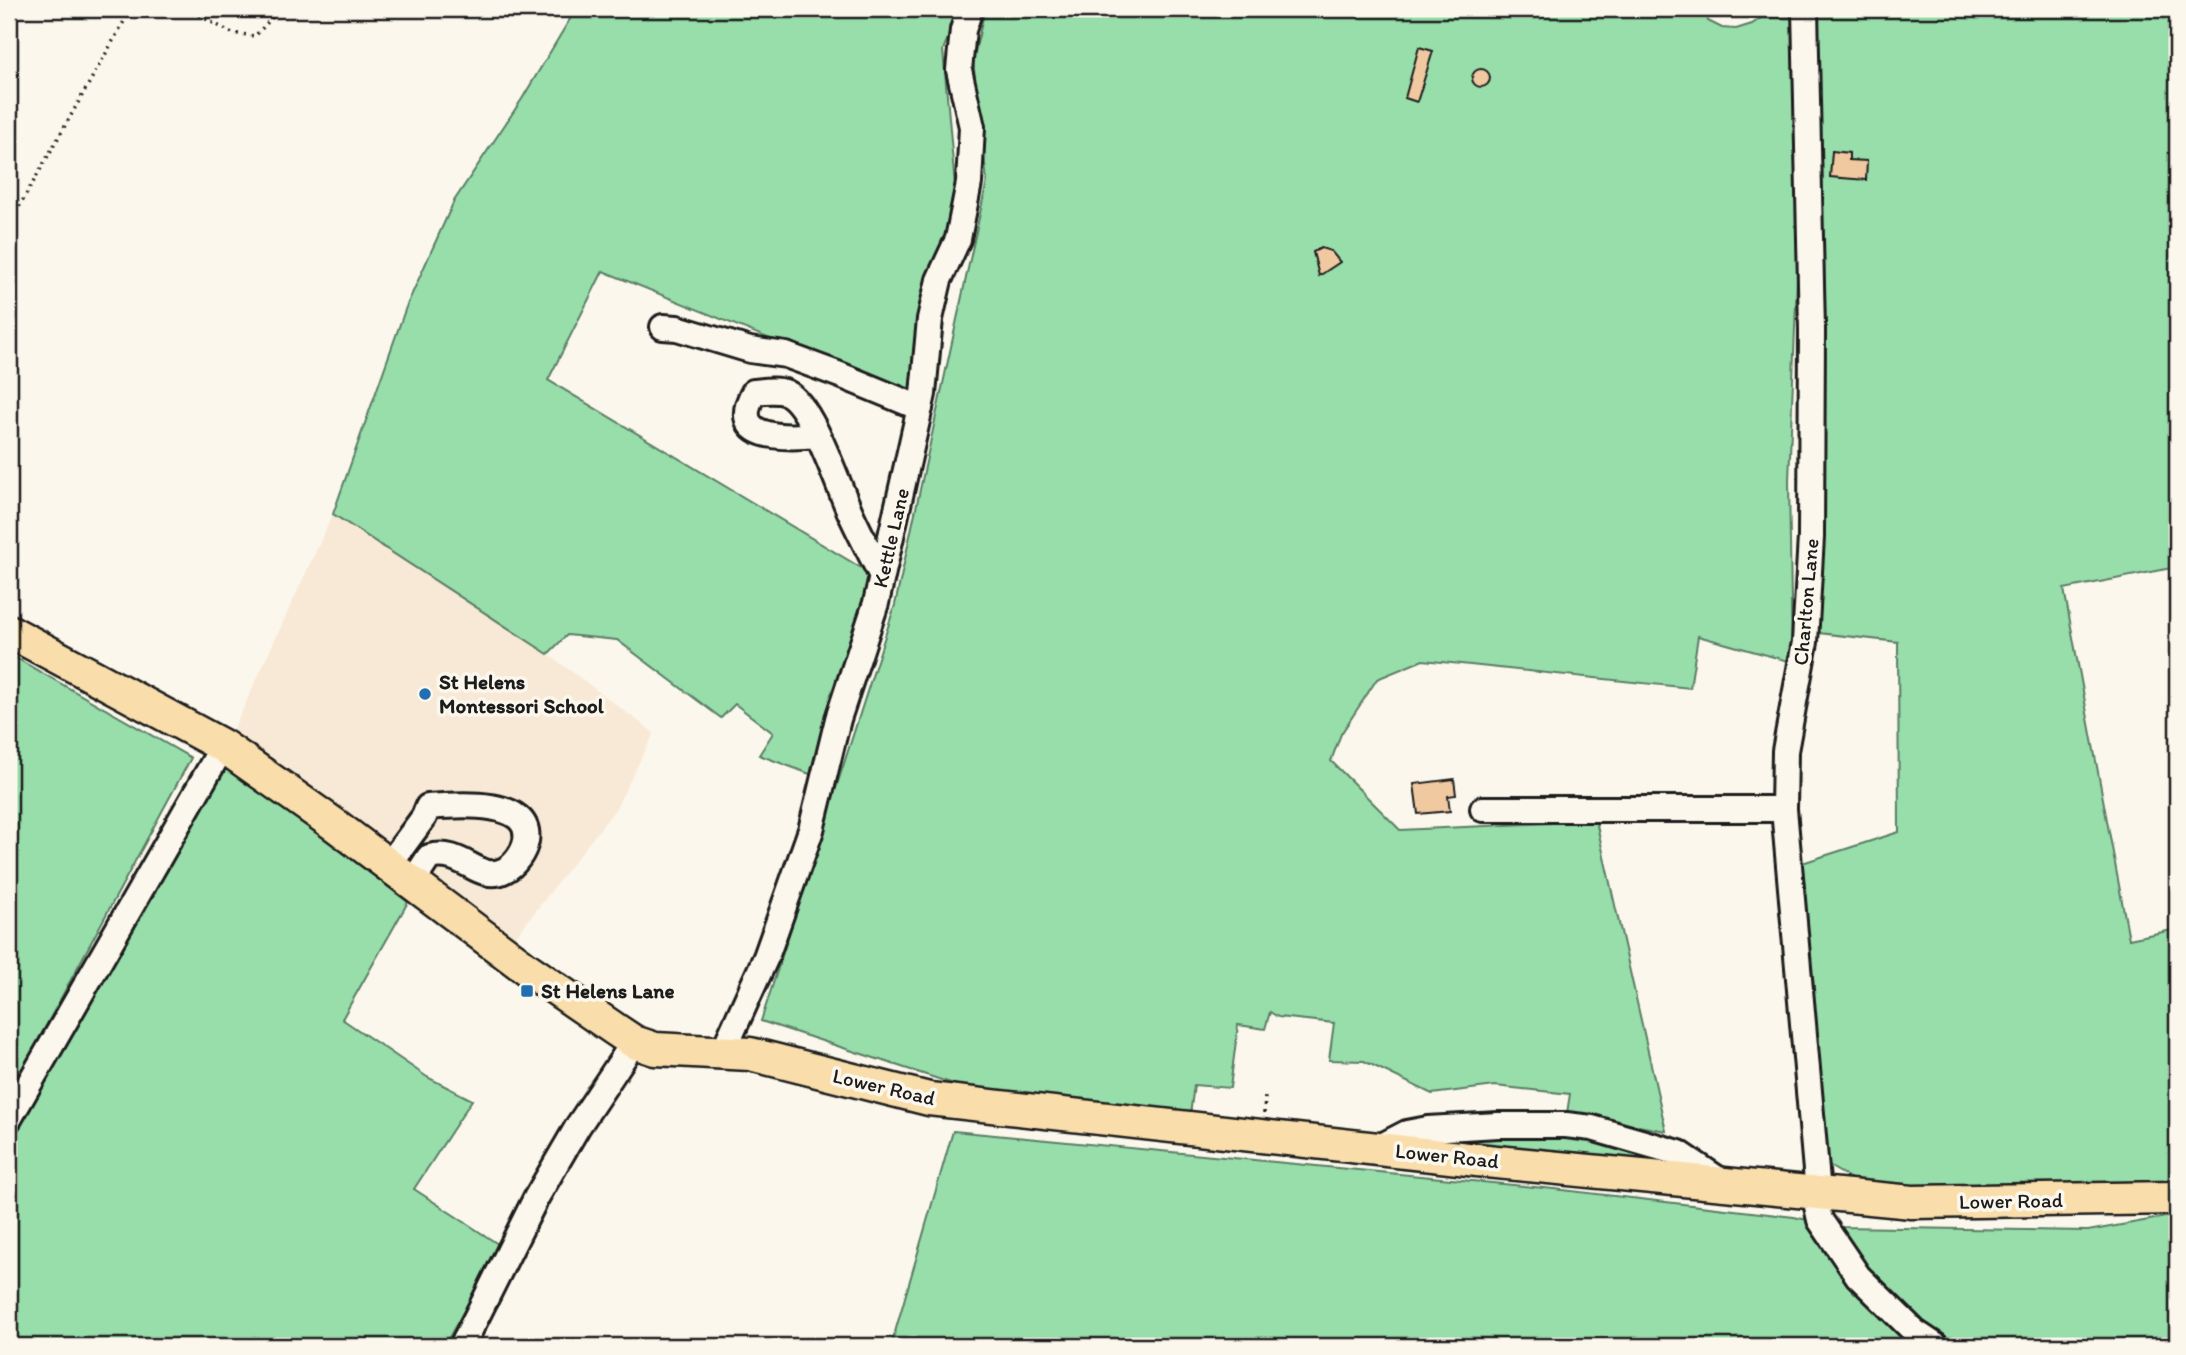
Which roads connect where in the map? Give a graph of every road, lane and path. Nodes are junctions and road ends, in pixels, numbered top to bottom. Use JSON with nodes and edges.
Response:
{"nodes":[{"id":1,"x":131,"y":9,"type":"edge"},
{"id":2,"x":187,"y":9,"type":"edge"},
{"id":3,"x":280,"y":9,"type":"edge"},
{"id":4,"x":970,"y":9,"type":"edge"},
{"id":5,"x":1805,"y":9,"type":"edge"},
{"id":6,"x":9,"y":225,"type":"edge"},
{"id":7,"x":663,"y":327,"type":"dead end"},
{"id":8,"x":920,"y":408,"type":"junction"},
{"id":9,"x":817,"y":435,"type":"dead end"},
{"id":10,"x":882,"y":576,"type":"junction"},
{"id":11,"x":9,"y":631,"type":"edge"},
{"id":12,"x":223,"y":746,"type":"junction"},
{"id":13,"x":1483,"y":809,"type":"dead end"},
{"id":14,"x":1784,"y":809,"type":"junction"},
{"id":15,"x":400,"y":874,"type":"junction"},
{"id":16,"x":635,"y":1042,"type":"junction"},
{"id":17,"x":723,"y":1052,"type":"junction"},
{"id":18,"x":9,"y":1119,"type":"edge"},
{"id":19,"x":1376,"y":1149,"type":"junction"},
{"id":20,"x":1726,"y":1184,"type":"junction"},
{"id":21,"x":1816,"y":1193,"type":"junction"},
{"id":22,"x":2177,"y":1198,"type":"edge"},
{"id":23,"x":462,"y":1346,"type":"edge"},
{"id":24,"x":1936,"y":1346,"type":"edge"}],
"edges":[{"from":1,"to":6,"type":"path"},
{"from":2,"to":3,"type":"path"},
{"from":4,"to":8,"type":"street","name":"Kettle Lane"},
{"from":5,"to":14,"type":"street","name":"Charlton Lane"},
{"from":7,"to":8,"type":"street"},
{"from":8,"to":10,"type":"street","name":"Kettle Lane"},
{"from":9,"to":10,"type":"street"},
{"from":10,"to":17,"type":"street","name":"Kettle Lane"},
{"from":11,"to":12,"type":"main road","name":"Lower Road"},
{"from":12,"to":15,"type":"main road","name":"Lower Road"},
{"from":12,"to":18,"type":"street"},
{"from":13,"to":14,"type":"street"},
{"from":14,"to":21,"type":"street","name":"Charlton Lane"},
{"from":15,"to":15,"type":"street"},
{"from":15,"to":16,"type":"main road","name":"Lower Road"},
{"from":16,"to":17,"type":"main road","name":"Lower Road"},
{"from":16,"to":23,"type":"street"},
{"from":17,"to":19,"type":"main road","name":"Lower Road"},
{"from":19,"to":20,"type":"main road","name":"Lower Road"},
{"from":19,"to":20,"type":"street"},
{"from":20,"to":21,"type":"main road","name":"Lower Road"},
{"from":21,"to":22,"type":"main road","name":"Lower Road"},
{"from":21,"to":24,"type":"street","name":"Charlton Lane"}]}
